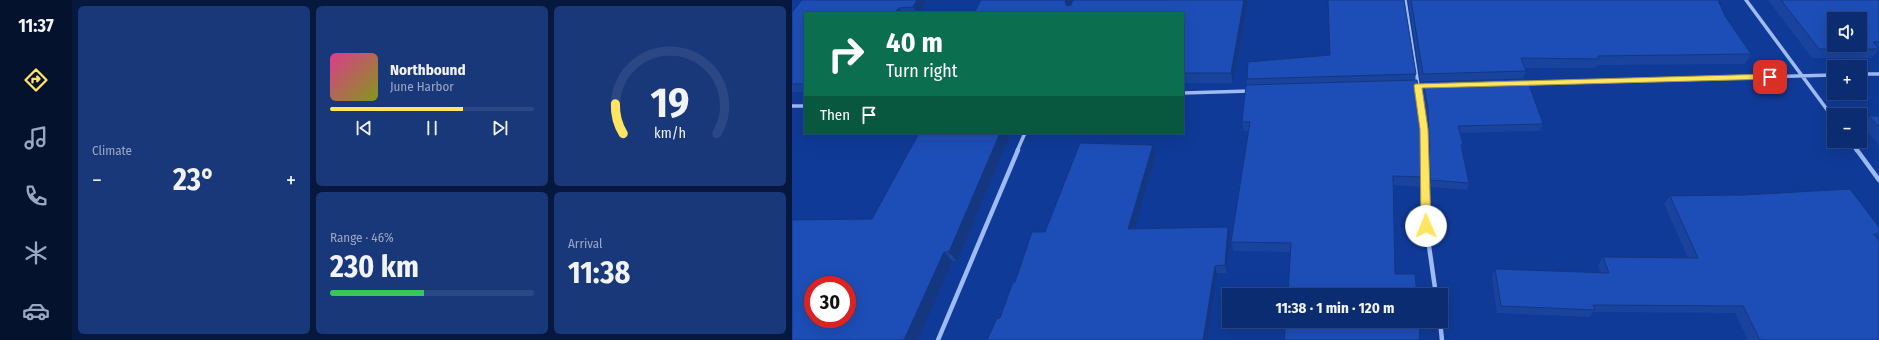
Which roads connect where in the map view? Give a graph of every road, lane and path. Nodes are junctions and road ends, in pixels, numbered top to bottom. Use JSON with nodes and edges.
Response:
{"nodes":[{"id":1,"x":1405,"y":0,"type":"edge"},
{"id":2,"x":1746,"y":0,"type":"edge"},
{"id":3,"x":1867,"y":74,"type":"edge"},
{"id":4,"x":1879,"y":74,"type":"edge"},
{"id":5,"x":1827,"y":75,"type":"edge"},
{"id":6,"x":1801,"y":76,"type":"junction"},
{"id":7,"x":1520,"y":83,"type":"edge"},
{"id":8,"x":1434,"y":85,"type":"edge"},
{"id":9,"x":1410,"y":86,"type":"edge"},
{"id":10,"x":1418,"y":86,"type":"junction"},
{"id":11,"x":1253,"y":91,"type":"edge"},
{"id":12,"x":1184,"y":93,"type":"edge"},
{"id":13,"x":792,"y":106,"type":"edge"},
{"id":14,"x":804,"y":106,"type":"edge"},
{"id":15,"x":1827,"y":110,"type":"edge"},
{"id":16,"x":1025,"y":134,"type":"edge"},
{"id":17,"x":1855,"y":148,"type":"edge"},
{"id":18,"x":1879,"y":180,"type":"edge"},
{"id":19,"x":1435,"y":288,"type":"edge"},
{"id":20,"x":1441,"y":328,"type":"edge"},
{"id":21,"x":938,"y":340,"type":"edge"},
{"id":22,"x":1442,"y":340,"type":"edge"}],
"edges":[{"from":1,"to":10,"type":"street"},
{"from":2,"to":6,"type":"street"},
{"from":3,"to":4,"type":"street"},
{"from":5,"to":6,"type":"street"},
{"from":6,"to":7,"type":"street"},
{"from":6,"to":15,"type":"street"},
{"from":8,"to":10,"type":"street"},
{"from":9,"to":10,"type":"street"},
{"from":10,"to":19,"type":"street"},
{"from":11,"to":12,"type":"street"},
{"from":13,"to":14,"type":"street"},
{"from":16,"to":21,"type":"street"},
{"from":17,"to":18,"type":"street"},
{"from":20,"to":22,"type":"street"}]}
